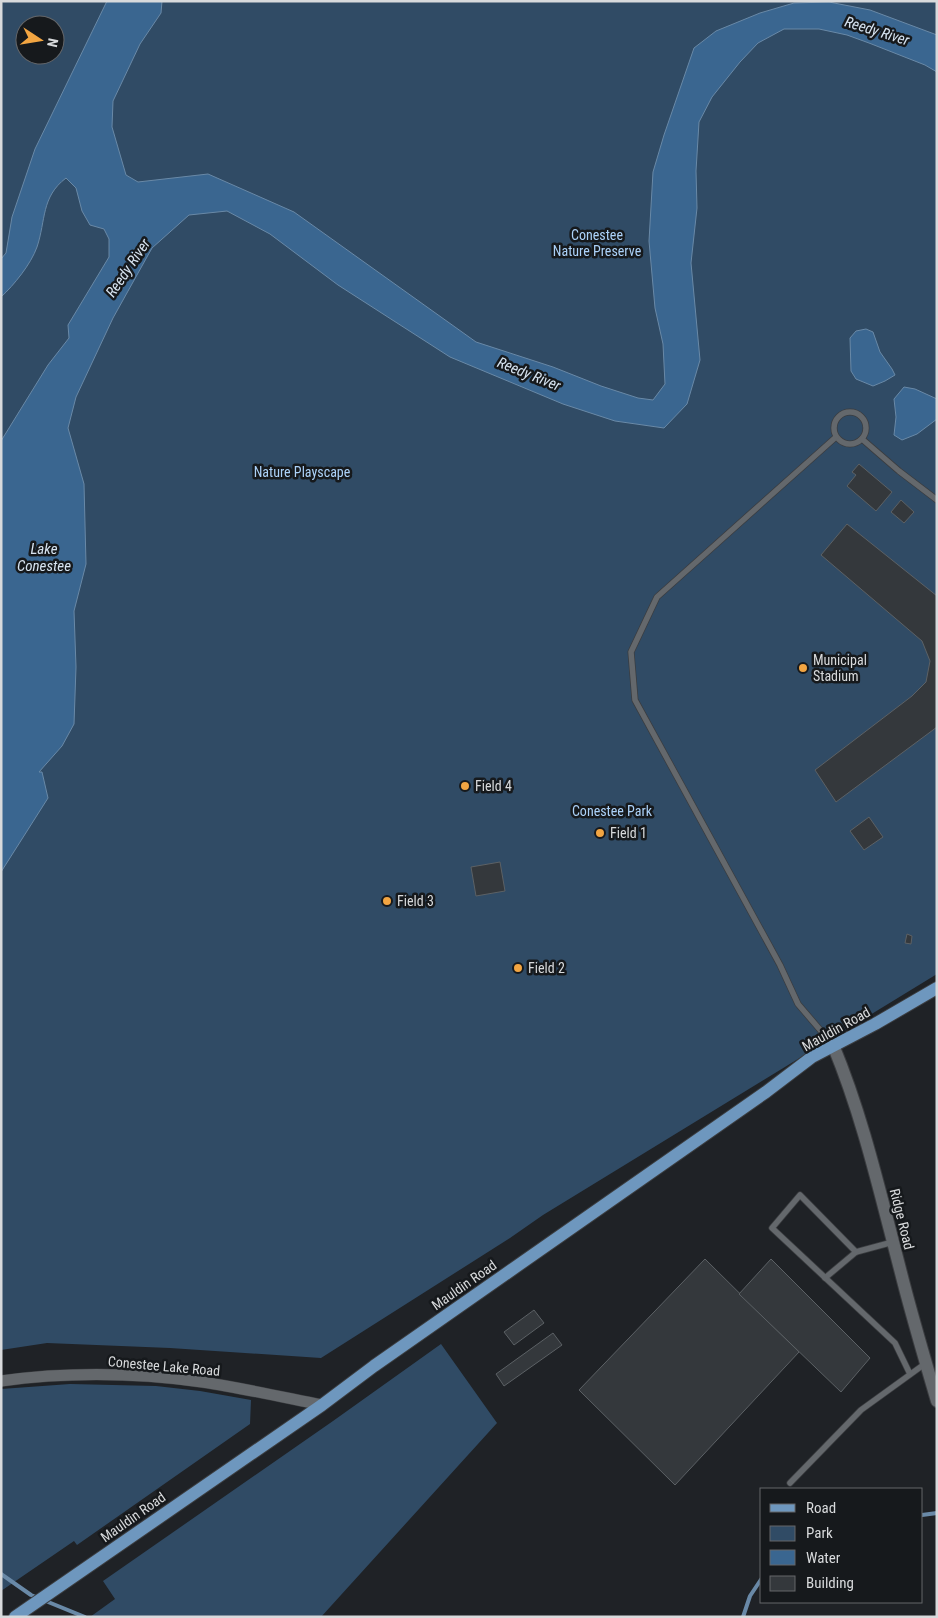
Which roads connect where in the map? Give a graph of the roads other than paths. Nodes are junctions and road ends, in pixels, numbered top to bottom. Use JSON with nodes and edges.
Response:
{"nodes":[{"id":1,"x":836,"y":437,"type":"junction"},
{"id":2,"x":862,"y":439,"type":"junction"},
{"id":3,"x":937,"y":500,"type":"edge"},
{"id":4,"x":937,"y":988,"type":"edge"},
{"id":5,"x":833,"y":1045,"type":"junction"},
{"id":6,"x":893,"y":1242,"type":"junction"},
{"id":7,"x":856,"y":1252,"type":"junction"},
{"id":8,"x":825,"y":1278,"type":"junction"},
{"id":9,"x":926,"y":1363,"type":"junction"},
{"id":10,"x":910,"y":1374,"type":"junction"},
{"id":11,"x":1,"y":1380,"type":"edge"},
{"id":12,"x":937,"y":1401,"type":"edge"},
{"id":13,"x":322,"y":1405,"type":"junction"},
{"id":14,"x":790,"y":1483,"type":"dead end"},
{"id":15,"x":16,"y":1617,"type":"edge"}],
"edges":[{"from":1,"to":2,"type":"lane"},
{"from":1,"to":2,"type":"lane"},
{"from":1,"to":5,"type":"lane"},
{"from":2,"to":3,"type":"lane"},
{"from":4,"to":5,"type":"main road","name":"Mauldin Road"},
{"from":5,"to":6,"type":"street","name":"Ridge Road"},
{"from":5,"to":13,"type":"main road","name":"Mauldin Road"},
{"from":6,"to":7,"type":"lane"},
{"from":6,"to":9,"type":"street","name":"Ridge Road"},
{"from":7,"to":8,"type":"lane"},
{"from":7,"to":8,"type":"lane"},
{"from":8,"to":10,"type":"lane"},
{"from":9,"to":10,"type":"lane"},
{"from":9,"to":12,"type":"street","name":"Ridge Road"},
{"from":10,"to":14,"type":"lane"},
{"from":11,"to":13,"type":"street","name":"Conestee Lake Road"},
{"from":13,"to":15,"type":"main road","name":"Mauldin Road"}]}
